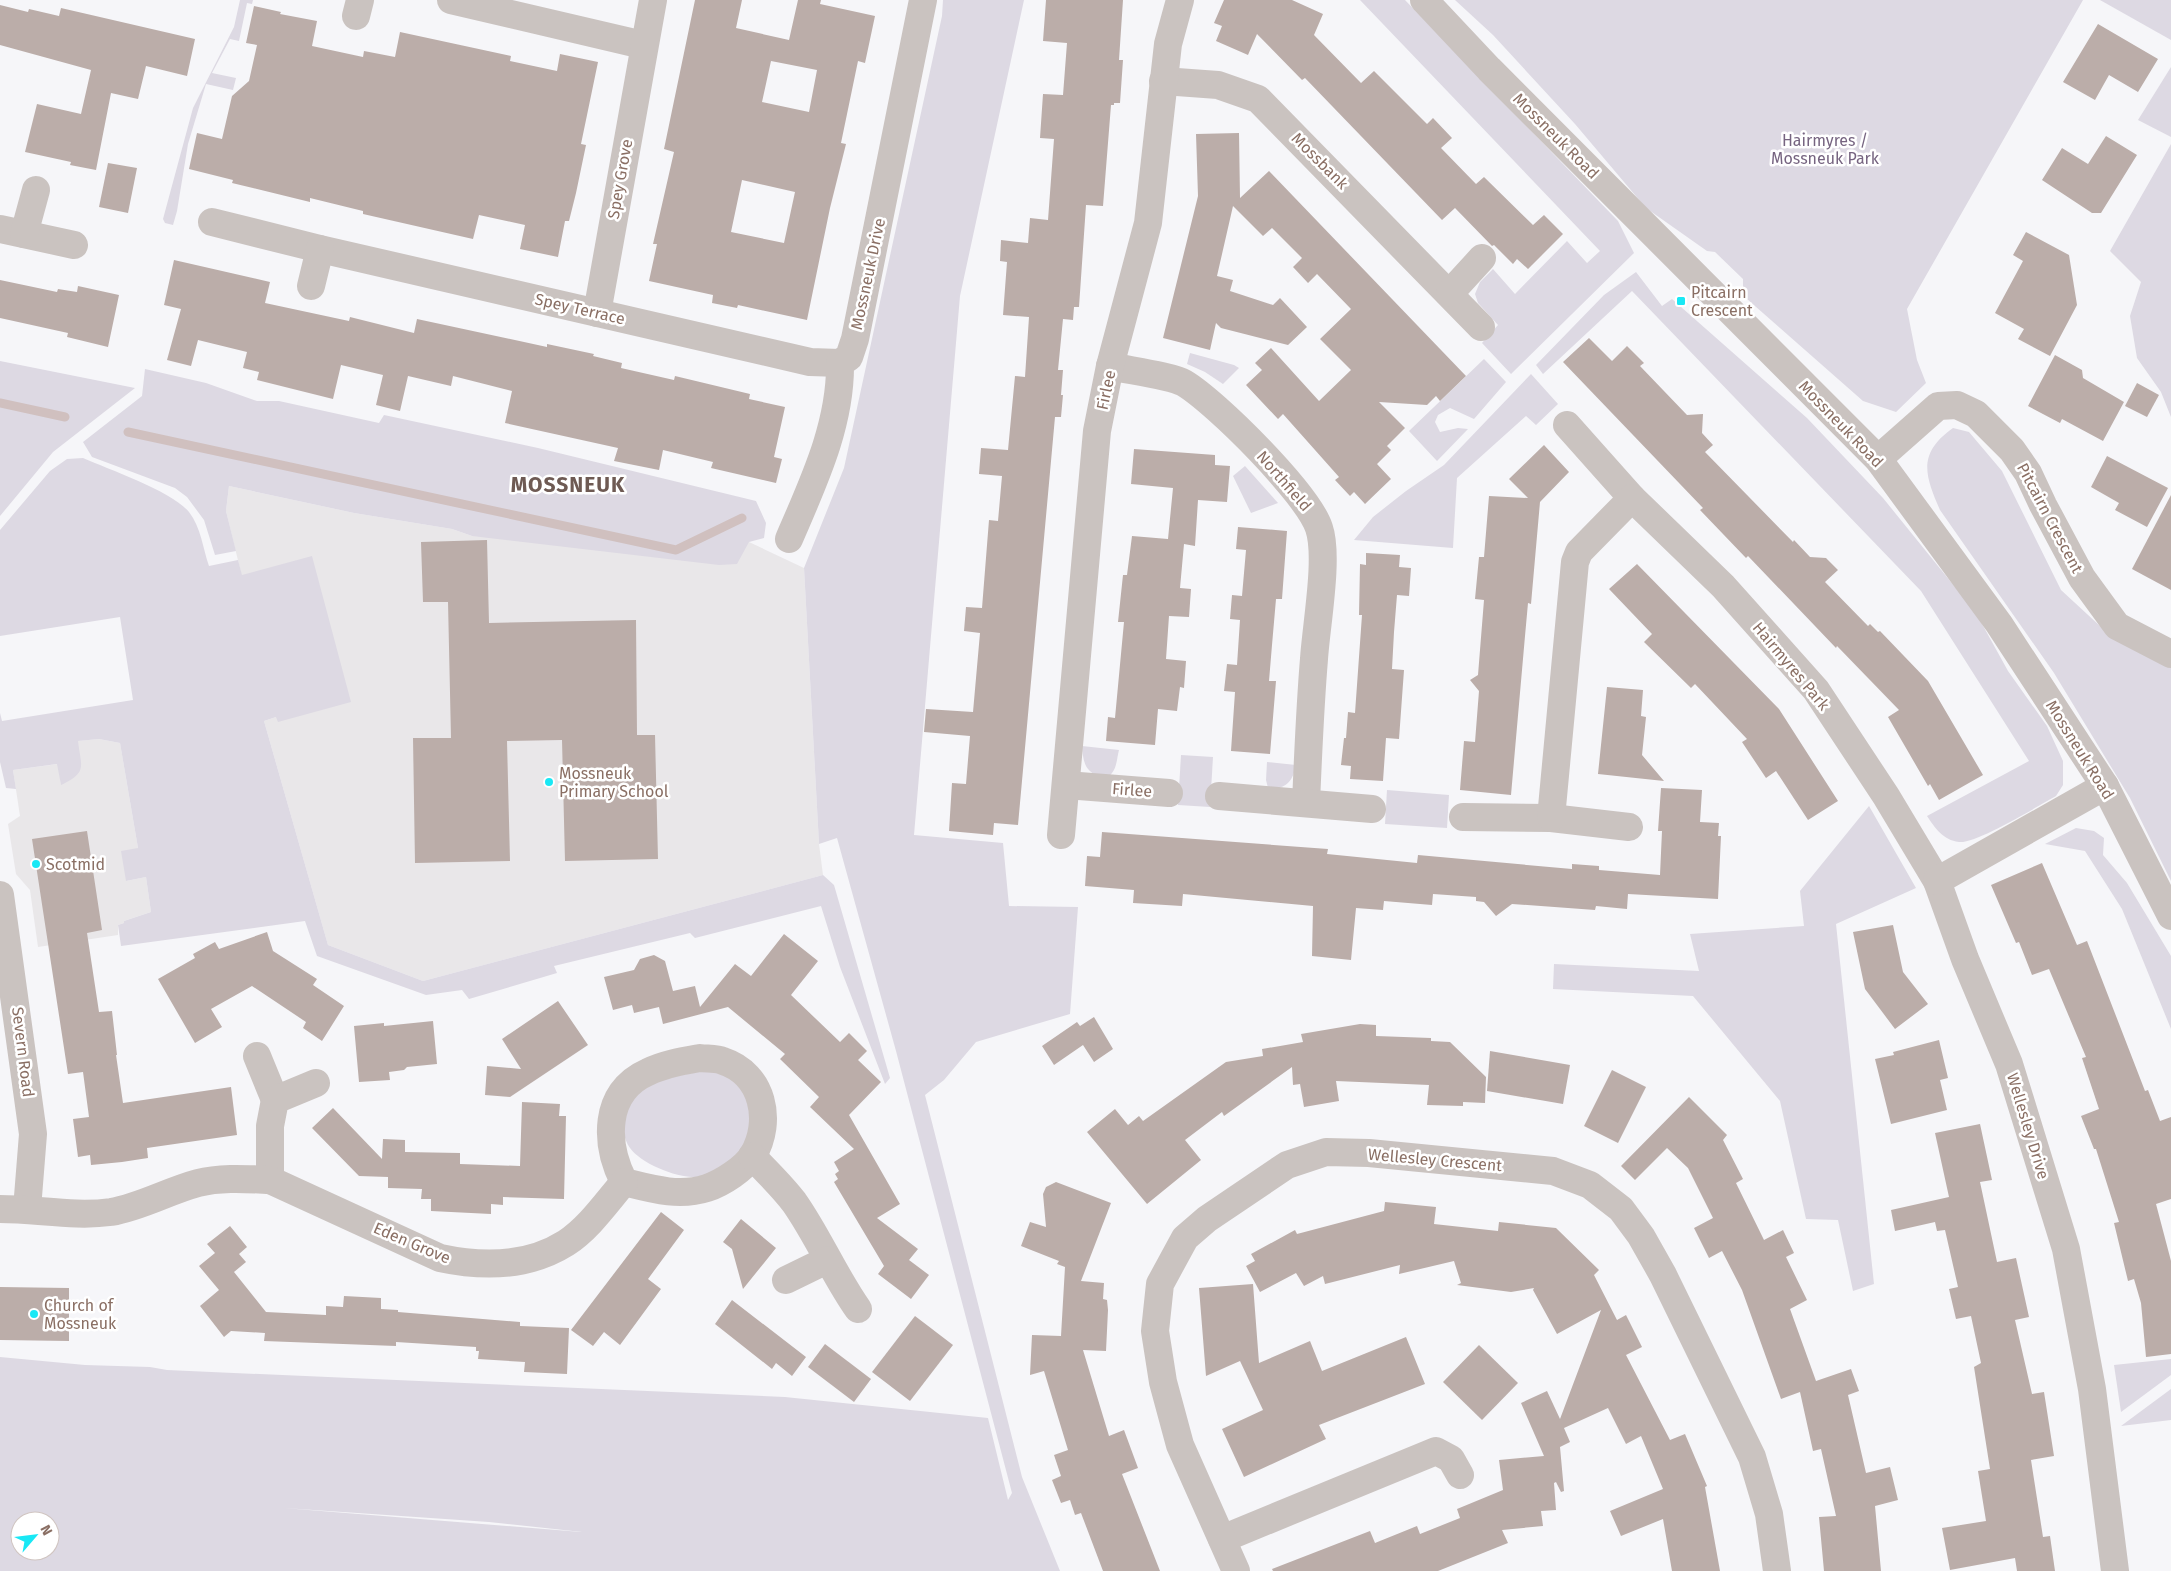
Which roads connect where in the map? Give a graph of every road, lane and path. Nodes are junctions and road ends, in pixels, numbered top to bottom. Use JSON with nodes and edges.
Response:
{"nodes":[{"id":1,"x":451,"y":0,"type":"edge"},
{"id":2,"x":653,"y":0,"type":"edge"},
{"id":3,"x":923,"y":0,"type":"edge"},
{"id":4,"x":1180,"y":0,"type":"edge"},
{"id":5,"x":1424,"y":0,"type":"edge"},
{"id":6,"x":643,"y":45,"type":"junction"},
{"id":7,"x":1163,"y":81,"type":"junction"},
{"id":8,"x":36,"y":190,"type":"dead end"},
{"id":9,"x":212,"y":222,"type":"dead end"},
{"id":10,"x":12,"y":232,"type":"edge"},
{"id":11,"x":74,"y":245,"type":"dead end"},
{"id":12,"x":320,"y":249,"type":"junction"},
{"id":13,"x":1482,"y":258,"type":"dead end"},
{"id":14,"x":311,"y":286,"type":"dead end"},
{"id":15,"x":1450,"y":293,"type":"junction"},
{"id":16,"x":597,"y":313,"type":"junction"},
{"id":17,"x":1481,"y":327,"type":"dead end"},
{"id":18,"x":840,"y":363,"type":"junction"},
{"id":19,"x":1110,"y":366,"type":"junction"},
{"id":20,"x":1567,"y":425,"type":"dead end"},
{"id":21,"x":1878,"y":459,"type":"junction"},
{"id":22,"x":1632,"y":498,"type":"junction"},
{"id":23,"x":789,"y":539,"type":"dead end"},
{"id":24,"x":2171,"y":654,"type":"edge"},
{"id":25,"x":1066,"y":785,"type":"junction"},
{"id":26,"x":2105,"y":786,"type":"junction"},
{"id":27,"x":1169,"y":793,"type":"dead end"},
{"id":28,"x":1219,"y":796,"type":"dead end"},
{"id":29,"x":1306,"y":803,"type":"junction"},
{"id":30,"x":1372,"y":809,"type":"dead end"},
{"id":31,"x":1462,"y":817,"type":"dead end"},
{"id":32,"x":1551,"y":818,"type":"junction"},
{"id":33,"x":1629,"y":828,"type":"dead end"},
{"id":34,"x":1061,"y":836,"type":"dead end"},
{"id":35,"x":1937,"y":881,"type":"junction"},
{"id":36,"x":0,"y":895,"type":"edge"},
{"id":37,"x":2171,"y":916,"type":"edge"},
{"id":38,"x":257,"y":1056,"type":"dead end"},
{"id":39,"x":316,"y":1083,"type":"dead end"},
{"id":40,"x":275,"y":1100,"type":"junction"},
{"id":41,"x":752,"y":1156,"type":"junction"},
{"id":42,"x":270,"y":1180,"type":"junction"},
{"id":43,"x":624,"y":1182,"type":"junction"},
{"id":44,"x":0,"y":1209,"type":"edge"},
{"id":45,"x":27,"y":1209,"type":"junction"},
{"id":46,"x":827,"y":1260,"type":"junction"},
{"id":47,"x":786,"y":1280,"type":"dead end"},
{"id":48,"x":858,"y":1309,"type":"dead end"},
{"id":49,"x":1460,"y":1475,"type":"dead end"},
{"id":50,"x":1222,"y":1539,"type":"junction"},
{"id":51,"x":1236,"y":1571,"type":"edge"},
{"id":52,"x":1777,"y":1571,"type":"edge"},
{"id":53,"x":2116,"y":1571,"type":"edge"}],
"edges":[{"from":1,"to":6,"type":"street"},
{"from":2,"to":6,"type":"street","name":"Spey Grove"},
{"from":3,"to":18,"type":"street","name":"Mossneuk Drive"},
{"from":4,"to":7,"type":"street","name":"Firlee"},
{"from":5,"to":21,"type":"street","name":"Mossneuk Road"},
{"from":6,"to":16,"type":"street","name":"Spey Grove"},
{"from":7,"to":15,"type":"street","name":"Mossbank"},
{"from":7,"to":19,"type":"street","name":"Firlee"},
{"from":8,"to":10,"type":"street"},
{"from":9,"to":12,"type":"street","name":"Spey Terrace"},
{"from":10,"to":11,"type":"street"},
{"from":12,"to":14,"type":"street"},
{"from":12,"to":16,"type":"street","name":"Spey Terrace"},
{"from":13,"to":15,"type":"street"},
{"from":15,"to":17,"type":"street","name":"Mossbank"},
{"from":16,"to":18,"type":"street","name":"Spey Terrace"},
{"from":18,"to":23,"type":"street"},
{"from":19,"to":25,"type":"street","name":"Firlee"},
{"from":19,"to":29,"type":"street","name":"Northfield"},
{"from":20,"to":22,"type":"street","name":"Hairmyres Park"},
{"from":21,"to":24,"type":"street","name":"Pitcairn Crescent"},
{"from":21,"to":26,"type":"street","name":"Mossneuk Road"},
{"from":22,"to":32,"type":"street"},
{"from":22,"to":35,"type":"street","name":"Hairmyres Park"},
{"from":25,"to":27,"type":"street","name":"Firlee"},
{"from":25,"to":34,"type":"street","name":"Firlee"},
{"from":26,"to":35,"type":"street"},
{"from":26,"to":37,"type":"street","name":"Mossneuk Road"},
{"from":28,"to":29,"type":"street"},
{"from":29,"to":30,"type":"street"},
{"from":31,"to":32,"type":"street"},
{"from":32,"to":33,"type":"street"},
{"from":35,"to":53,"type":"street","name":"Wellesley Drive"},
{"from":36,"to":45,"type":"street","name":"Severn Road"},
{"from":38,"to":40,"type":"street"},
{"from":39,"to":40,"type":"street"},
{"from":40,"to":42,"type":"street"},
{"from":41,"to":43,"type":"street"},
{"from":41,"to":43,"type":"street"},
{"from":41,"to":46,"type":"street"},
{"from":42,"to":43,"type":"street","name":"Eden Grove"},
{"from":42,"to":45,"type":"street","name":"Eden Grove"},
{"from":44,"to":45,"type":"street","name":"Eden Grove"},
{"from":46,"to":47,"type":"street"},
{"from":46,"to":48,"type":"street"},
{"from":49,"to":50,"type":"street"},
{"from":50,"to":51,"type":"street","name":"Wellesley Crescent"},
{"from":50,"to":52,"type":"street","name":"Wellesley Crescent"}]}
